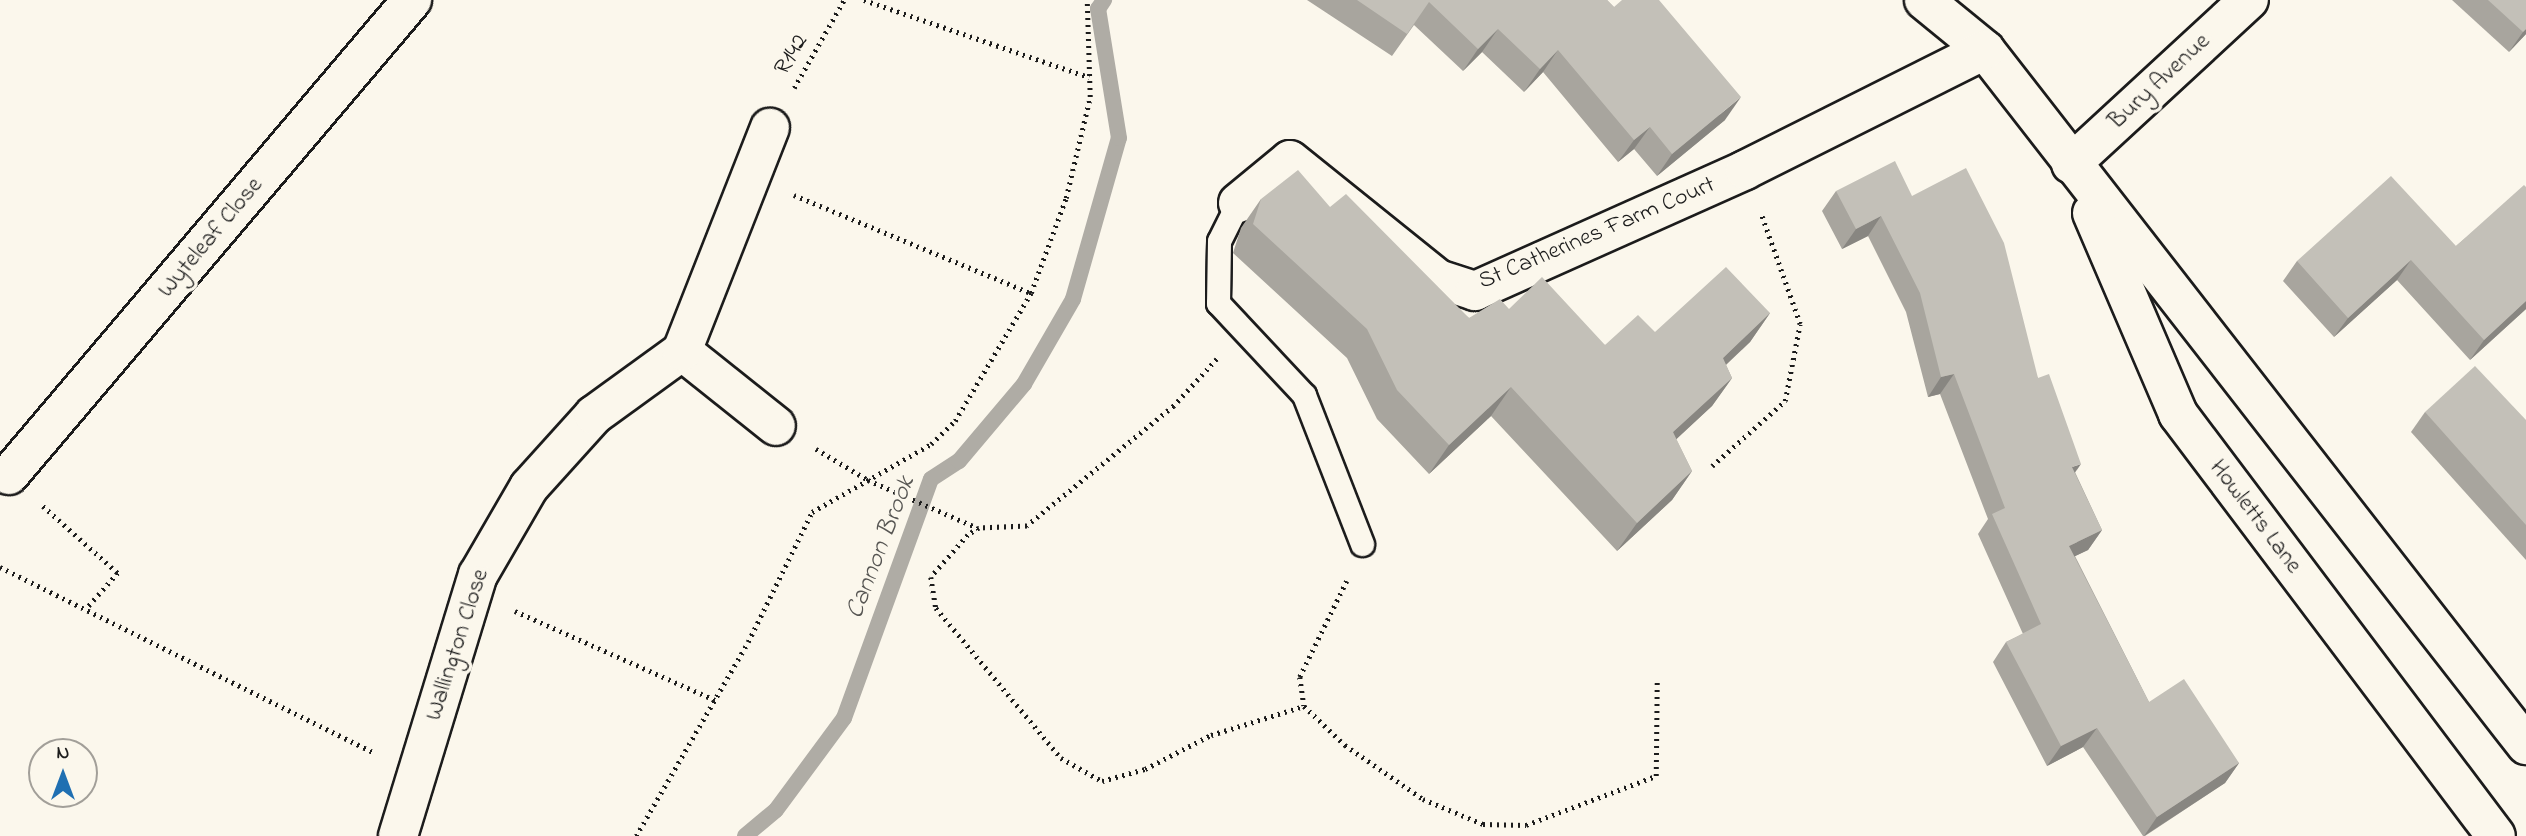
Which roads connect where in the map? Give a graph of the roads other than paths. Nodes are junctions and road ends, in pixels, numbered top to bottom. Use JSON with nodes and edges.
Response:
{"nodes":[{"id":1,"x":412,"y":0,"type":"edge"},
{"id":2,"x":1924,"y":0,"type":"edge"},
{"id":3,"x":2249,"y":0,"type":"edge"},
{"id":4,"x":1985,"y":50,"type":"junction"},
{"id":5,"x":770,"y":128,"type":"road end"},
{"id":6,"x":2071,"y":164,"type":"junction"},
{"id":7,"x":1238,"y":203,"type":"joint"},
{"id":8,"x":682,"y":351,"type":"junction"},
{"id":9,"x":776,"y":426,"type":"road end"},
{"id":10,"x":9,"y":475,"type":"road end"},
{"id":11,"x":1362,"y":544,"type":"road end"},
{"id":12,"x":2526,"y":744,"type":"edge"},
{"id":13,"x":398,"y":836,"type":"edge"},
{"id":14,"x":2496,"y":836,"type":"edge"}],
"edges":[{"from":1,"to":10,"type":"street","name":"Wyteleaf Close"},
{"from":2,"to":4,"type":"street","name":"Howletts Lane"},
{"from":3,"to":6,"type":"street","name":"Bury Avenue"},
{"from":4,"to":6,"type":"street","name":"Howletts Lane"},
{"from":4,"to":7,"type":"street","name":"St Catherines Farm Court"},
{"from":5,"to":8,"type":"street"},
{"from":6,"to":12,"type":"street","name":"Howletts Lane"},
{"from":6,"to":14,"type":"street","name":"Howletts Lane"},
{"from":7,"to":11,"type":"lane"},
{"from":8,"to":9,"type":"street"},
{"from":8,"to":13,"type":"street","name":"Wallington Close"}]}
